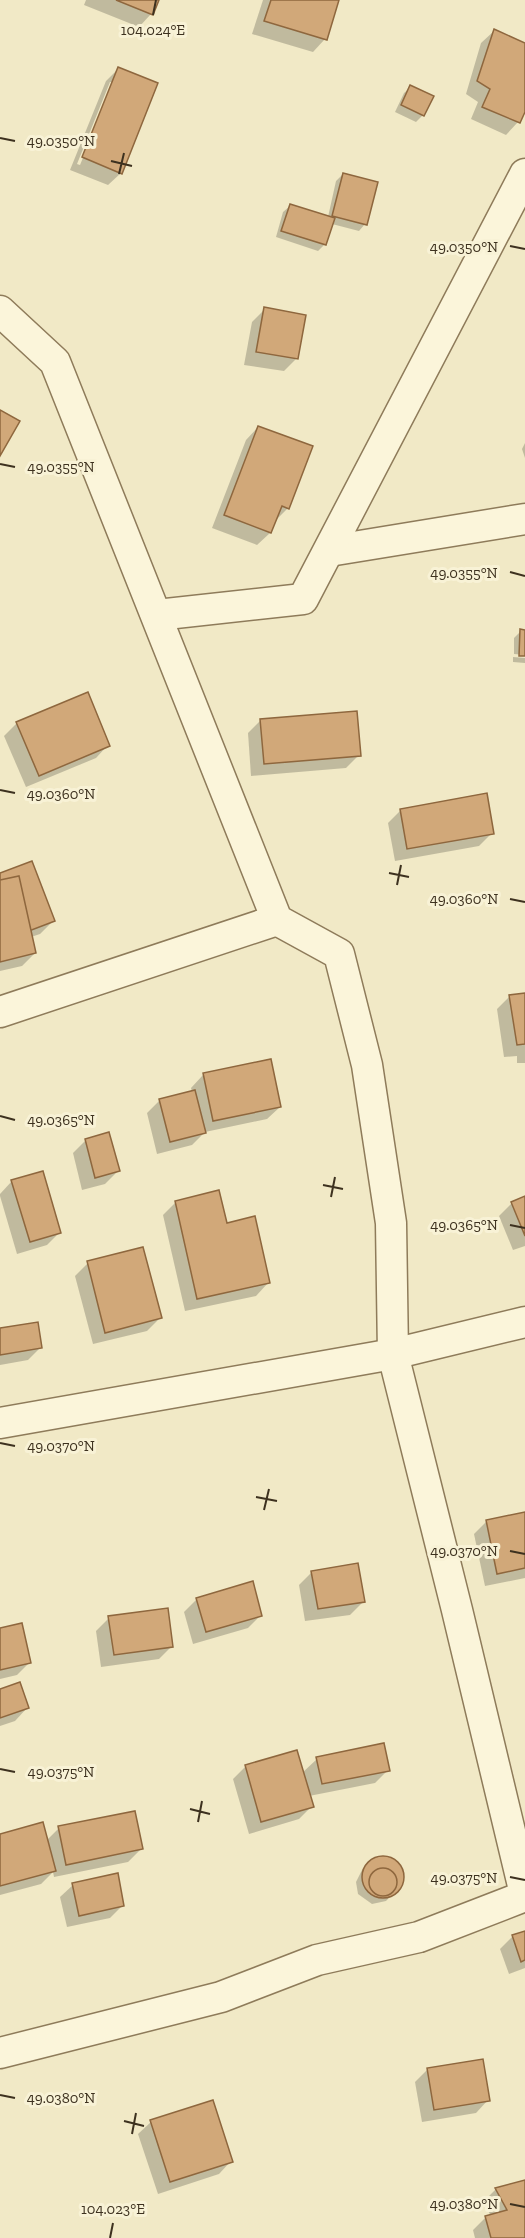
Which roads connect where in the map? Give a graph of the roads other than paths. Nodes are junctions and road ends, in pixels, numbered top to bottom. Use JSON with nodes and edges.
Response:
{"nodes":[{"id":1,"x":523,"y":180,"type":"edge"},
{"id":2,"x":0,"y":311,"type":"edge"},
{"id":3,"x":525,"y":519,"type":"edge"},
{"id":4,"x":329,"y":551,"type":"junction"},
{"id":5,"x":157,"y":615,"type":"junction"},
{"id":6,"x":277,"y":920,"type":"junction"},
{"id":7,"x":0,"y":1012,"type":"edge"},
{"id":8,"x":525,"y":1322,"type":"edge"},
{"id":9,"x":393,"y":1354,"type":"junction"},
{"id":10,"x":0,"y":1423,"type":"edge"},
{"id":11,"x":525,"y":1895,"type":"edge"},
{"id":12,"x":0,"y":2053,"type":"edge"}],
"edges":[{"from":1,"to":4,"type":"street"},
{"from":2,"to":5,"type":"street"},
{"from":3,"to":4,"type":"street"},
{"from":4,"to":5,"type":"street"},
{"from":5,"to":6,"type":"street"},
{"from":6,"to":7,"type":"street"},
{"from":6,"to":9,"type":"street"},
{"from":8,"to":9,"type":"street"},
{"from":9,"to":10,"type":"street"},
{"from":9,"to":11,"type":"street"},
{"from":11,"to":12,"type":"street"}]}
